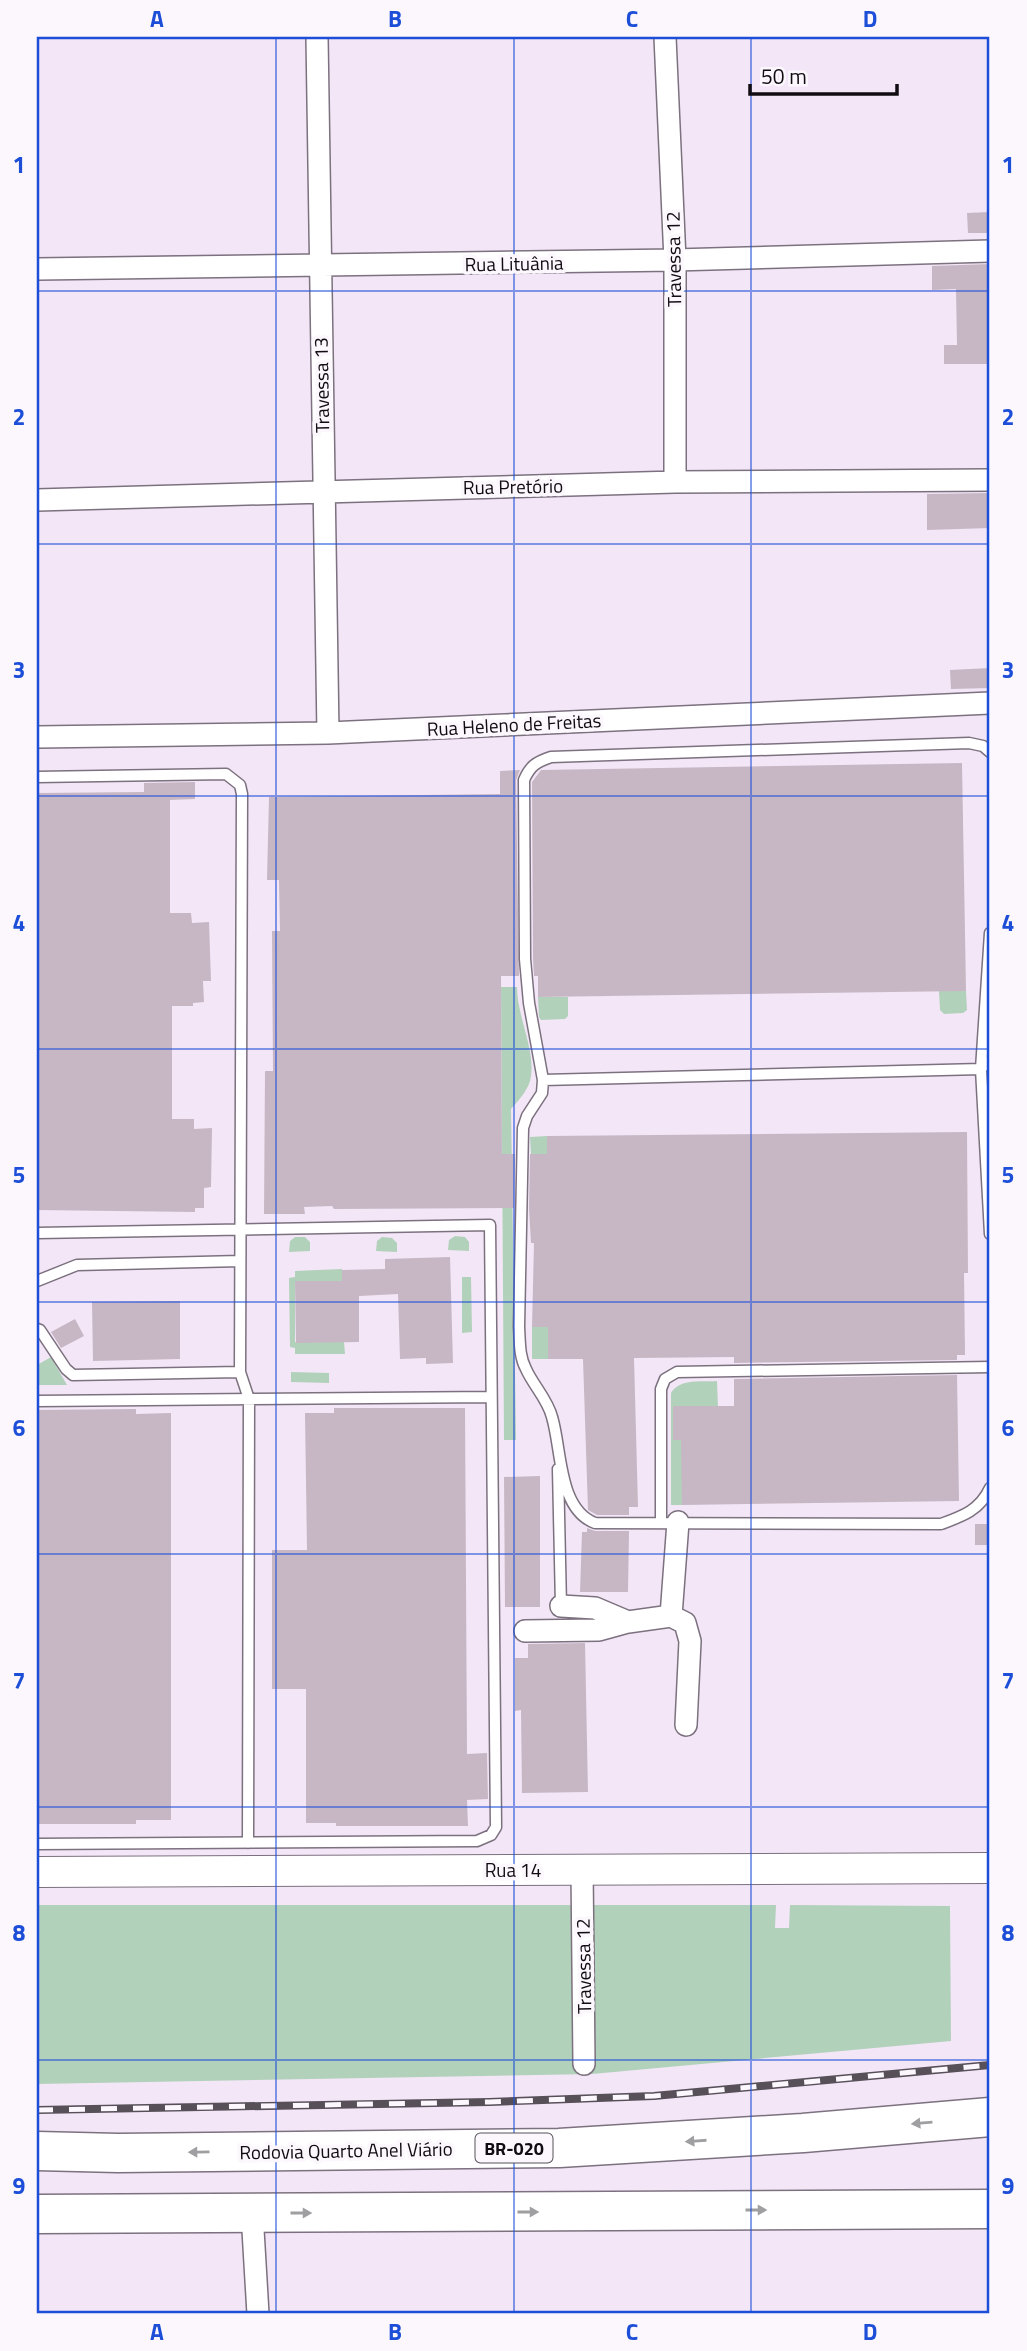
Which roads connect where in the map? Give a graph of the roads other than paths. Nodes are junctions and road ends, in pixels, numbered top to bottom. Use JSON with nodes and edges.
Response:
{"nodes":[{"id":1,"x":317,"y":37,"type":"edge"},
{"id":2,"x":665,"y":37,"type":"edge"},
{"id":3,"x":990,"y":251,"type":"edge"},
{"id":4,"x":675,"y":260,"type":"junction"},
{"id":5,"x":319,"y":266,"type":"junction"},
{"id":6,"x":37,"y":269,"type":"edge"},
{"id":7,"x":990,"y":481,"type":"edge"},
{"id":8,"x":675,"y":482,"type":"junction"},
{"id":9,"x":323,"y":490,"type":"junction"},
{"id":10,"x":37,"y":500,"type":"edge"},
{"id":11,"x":990,"y":702,"type":"edge"},
{"id":12,"x":328,"y":733,"type":"junction"},
{"id":13,"x":37,"y":737,"type":"edge"},
{"id":14,"x":990,"y":752,"type":"edge"},
{"id":15,"x":37,"y":777,"type":"edge"},
{"id":16,"x":990,"y":933,"type":"edge"},
{"id":17,"x":985,"y":1069,"type":"junction"},
{"id":18,"x":543,"y":1080,"type":"junction"},
{"id":19,"x":240,"y":1231,"type":"junction"},
{"id":20,"x":37,"y":1233,"type":"edge"},
{"id":21,"x":990,"y":1234,"type":"edge"},
{"id":22,"x":240,"y":1261,"type":"junction"},
{"id":23,"x":37,"y":1282,"type":"edge"},
{"id":24,"x":37,"y":1329,"type":"edge"},
{"id":25,"x":990,"y":1367,"type":"edge"},
{"id":26,"x":240,"y":1372,"type":"junction"},
{"id":27,"x":491,"y":1397,"type":"junction"},
{"id":28,"x":249,"y":1399,"type":"junction"},
{"id":29,"x":37,"y":1401,"type":"edge"},
{"id":30,"x":557,"y":1444,"type":"junction"},
{"id":31,"x":990,"y":1488,"type":"edge"},
{"id":32,"x":670,"y":1522,"type":"junction"},
{"id":33,"x":561,"y":1606,"type":"joint"},
{"id":34,"x":671,"y":1616,"type":"junction"},
{"id":35,"x":628,"y":1622,"type":"junction"},
{"id":36,"x":525,"y":1631,"type":"dead end"},
{"id":37,"x":686,"y":1725,"type":"dead end"},
{"id":38,"x":248,"y":1843,"type":"junction"},
{"id":39,"x":37,"y":1844,"type":"edge"},
{"id":40,"x":582,"y":1868,"type":"junction"},
{"id":41,"x":990,"y":1868,"type":"edge"},
{"id":42,"x":37,"y":1872,"type":"edge"},
{"id":43,"x":584,"y":2064,"type":"dead end"},
{"id":44,"x":990,"y":2117,"type":"edge"},
{"id":45,"x":37,"y":2151,"type":"edge"},
{"id":46,"x":118,"y":2152,"type":"junction"},
{"id":47,"x":990,"y":2208,"type":"edge"},
{"id":48,"x":115,"y":2213,"type":"junction"},
{"id":49,"x":252,"y":2213,"type":"junction"},
{"id":50,"x":37,"y":2214,"type":"edge"},
{"id":51,"x":258,"y":2314,"type":"edge"}],
"edges":[{"from":1,"to":5,"type":"street","name":"Travessa 13"},
{"from":2,"to":4,"type":"street","name":"Travessa 12"},
{"from":3,"to":4,"type":"street","name":"Rua Lituânia"},
{"from":4,"to":5,"type":"street","name":"Rua Lituânia"},
{"from":4,"to":8,"type":"street","name":"Travessa 12"},
{"from":5,"to":6,"type":"street","name":"Rua Lituânia"},
{"from":5,"to":9,"type":"street","name":"Travessa 13"},
{"from":7,"to":8,"type":"street","name":"Rua Pretório"},
{"from":8,"to":9,"type":"street","name":"Rua Pretório"},
{"from":9,"to":10,"type":"street","name":"Rua Pretório"},
{"from":9,"to":12,"type":"street","name":"Travessa 13"},
{"from":11,"to":12,"type":"street","name":"Rua Heleno de Freitas"},
{"from":12,"to":13,"type":"street","name":"Rua Heleno de Freitas"},
{"from":14,"to":18,"type":"lane"},
{"from":15,"to":19,"type":"lane"},
{"from":16,"to":17,"type":"lane"},
{"from":17,"to":18,"type":"lane"},
{"from":17,"to":21,"type":"lane"},
{"from":18,"to":30,"type":"lane"},
{"from":19,"to":20,"type":"lane"},
{"from":19,"to":22,"type":"lane"},
{"from":19,"to":27,"type":"lane"},
{"from":22,"to":23,"type":"lane"},
{"from":22,"to":26,"type":"lane"},
{"from":24,"to":26,"type":"lane"},
{"from":25,"to":32,"type":"lane"},
{"from":26,"to":28,"type":"lane"},
{"from":27,"to":28,"type":"lane"},
{"from":27,"to":38,"type":"lane"},
{"from":28,"to":29,"type":"lane"},
{"from":28,"to":38,"type":"lane"},
{"from":30,"to":32,"type":"lane"},
{"from":30,"to":33,"type":"lane"},
{"from":31,"to":32,"type":"lane"},
{"from":32,"to":34,"type":"street"},
{"from":33,"to":35,"type":"street"},
{"from":34,"to":35,"type":"street"},
{"from":34,"to":37,"type":"street"},
{"from":35,"to":36,"type":"street"},
{"from":38,"to":39,"type":"lane"},
{"from":40,"to":41,"type":"main road","name":"Rua 14"},
{"from":40,"to":42,"type":"main road","name":"Rua 14"},
{"from":40,"to":43,"type":"street","name":"Travessa 12"},
{"from":44,"to":46,"type":"highway","name":"Rodovia Quarto Anel Viário","number":"BR-020","one_way":true},
{"from":45,"to":46,"type":"highway","name":"Rodovia Quarto Anel Viário","number":"BR-020"},
{"from":46,"to":48,"type":"highway"},
{"from":49,"to":47,"type":"highway","one_way":true},
{"from":48,"to":49,"type":"highway"},
{"from":48,"to":50,"type":"highway"},
{"from":49,"to":51,"type":"street"}]}
